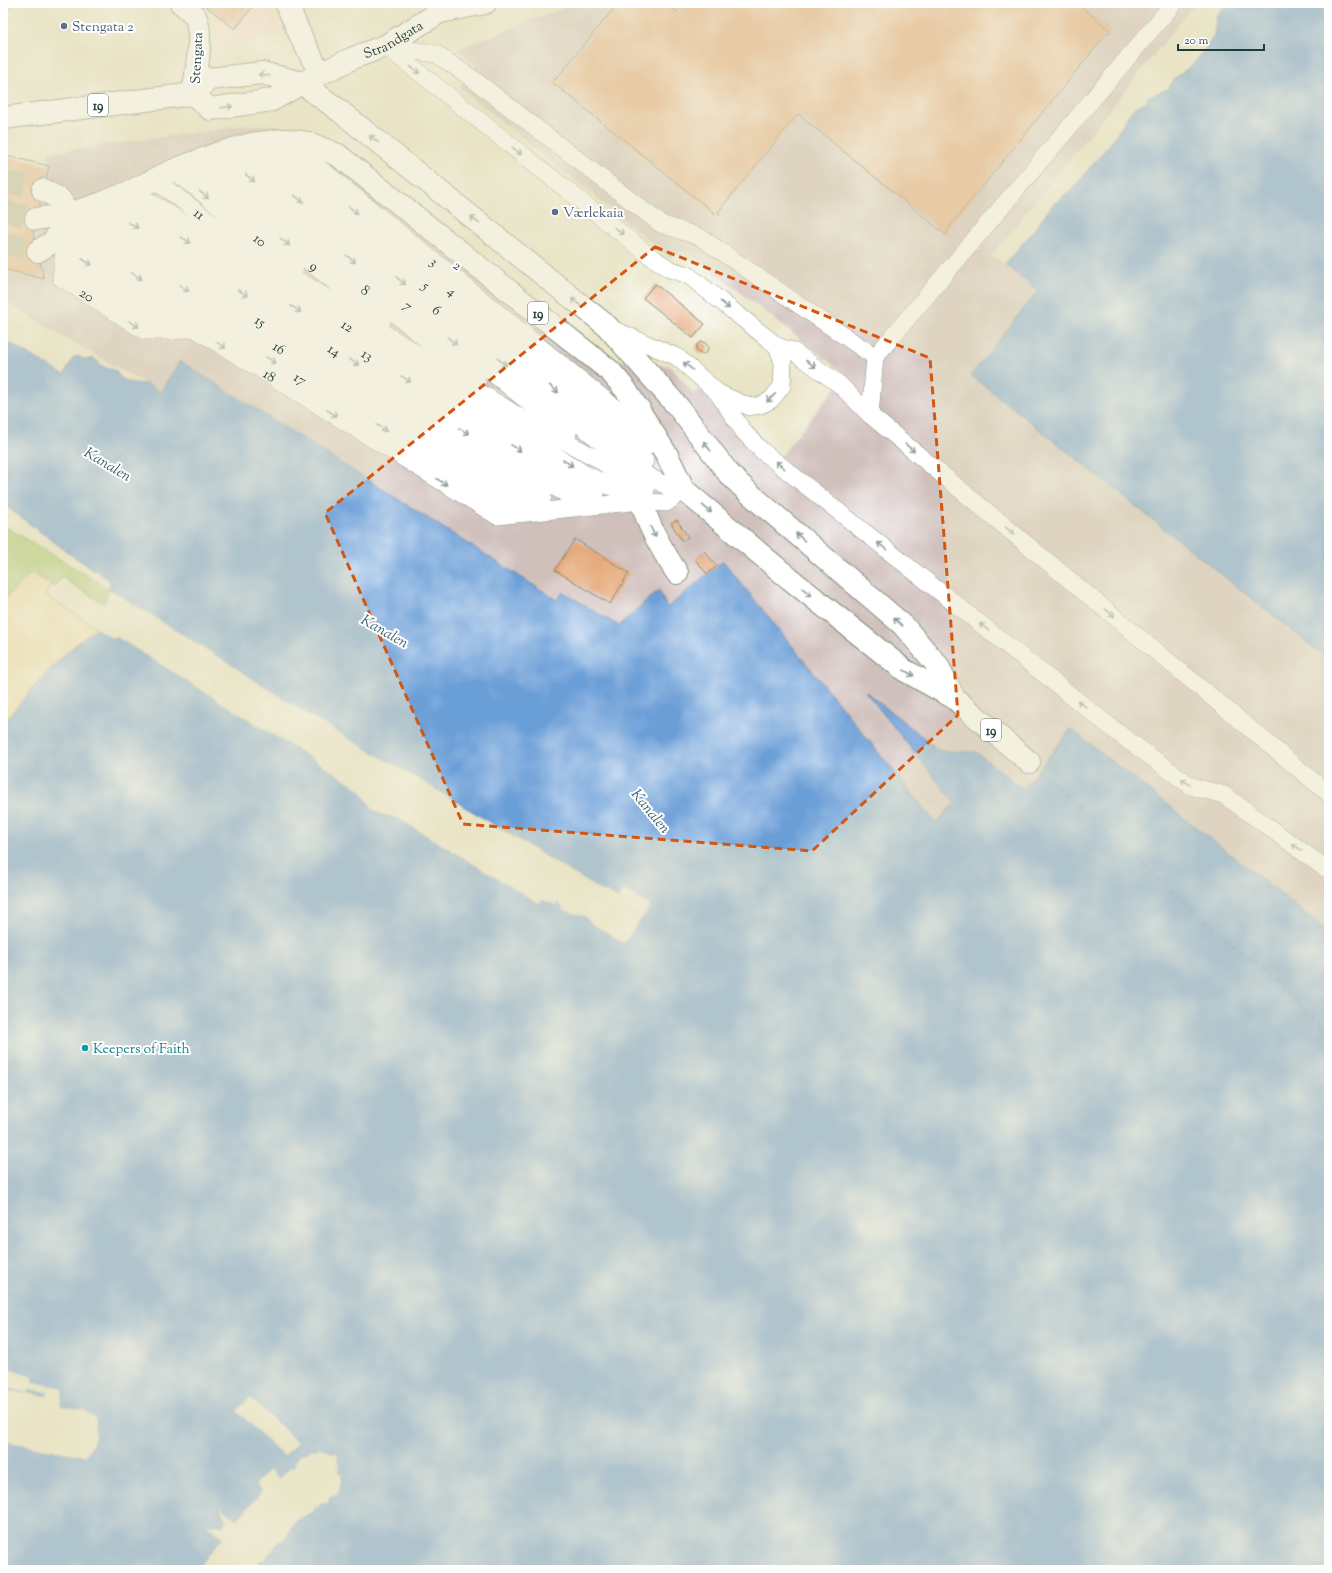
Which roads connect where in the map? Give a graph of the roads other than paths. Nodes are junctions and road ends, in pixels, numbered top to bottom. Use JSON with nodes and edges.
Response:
{"nodes":[{"id":1,"x":181,"y":3,"type":"edge"},
{"id":2,"x":286,"y":3,"type":"edge"},
{"id":3,"x":485,"y":3,"type":"edge"},
{"id":4,"x":1174,"y":3,"type":"edge"},
{"id":5,"x":385,"y":46,"type":"junction"},
{"id":6,"x":311,"y":78,"type":"junction"},
{"id":7,"x":193,"y":94,"type":"junction"},
{"id":8,"x":3,"y":118,"type":"edge"},
{"id":9,"x":308,"y":143,"type":"junction"},
{"id":10,"x":228,"y":152,"type":"junction"},
{"id":11,"x":153,"y":179,"type":"junction"},
{"id":12,"x":43,"y":190,"type":"tunnel mouth"},
{"id":13,"x":100,"y":203,"type":"junction"},
{"id":14,"x":36,"y":219,"type":"tunnel mouth"},
{"id":15,"x":38,"y":251,"type":"dead end"},
{"id":16,"x":346,"y":309,"type":"junction"},
{"id":17,"x":607,"y":326,"type":"junction"},
{"id":18,"x":194,"y":328,"type":"junction"},
{"id":19,"x":777,"y":346,"type":"junction"},
{"id":20,"x":875,"y":357,"type":"junction"},
{"id":21,"x":638,"y":363,"type":"junction"},
{"id":22,"x":439,"y":368,"type":"junction"},
{"id":23,"x":587,"y":376,"type":"junction"},
{"id":24,"x":717,"y":392,"type":"junction"},
{"id":25,"x":870,"y":415,"type":"junction"},
{"id":26,"x":528,"y":422,"type":"junction"},
{"id":27,"x":639,"y":456,"type":"junction"},
{"id":28,"x":598,"y":459,"type":"junction"},
{"id":29,"x":684,"y":490,"type":"junction"},
{"id":30,"x":573,"y":491,"type":"junction"},
{"id":31,"x":508,"y":499,"type":"junction"},
{"id":32,"x":677,"y":573,"type":"dead end"},
{"id":33,"x":954,"y":698,"type":"junction"},
{"id":34,"x":1029,"y":762,"type":"dead end"},
{"id":35,"x":1329,"y":794,"type":"edge"},
{"id":36,"x":1329,"y":868,"type":"edge"}],
"edges":[{"from":1,"to":7,"type":"main road","name":"Stengata"},
{"from":2,"to":6,"type":"main road"},
{"from":3,"to":5,"type":"main road","name":"Strandgata"},
{"from":4,"to":20,"type":"lane"},
{"from":5,"to":6,"type":"main road","name":"Strandgata"},
{"from":5,"to":19,"type":"lane","one_way":true},
{"from":5,"to":20,"type":"lane"},
{"from":6,"to":7,"type":"main road","number":"19","one_way":true},
{"from":7,"to":6,"type":"main road","name":"Strandgata","one_way":true},
{"from":17,"to":6,"type":"main road","number":"19","one_way":true},
{"from":7,"to":8,"type":"main road","number":"19"},
{"from":9,"to":10,"type":"main road","number":"19"},
{"from":9,"to":23,"type":"lane","name":"2"},
{"from":9,"to":27,"type":"main road","number":"19"},
{"from":10,"to":11,"type":"main road"},
{"from":10,"to":16,"type":"lane","name":"10","one_way":true},
{"from":10,"to":22,"type":"lane","name":"9","one_way":true},
{"from":10,"to":23,"type":"lane","name":"3"},
{"from":10,"to":26,"type":"lane","name":"8"},
{"from":10,"to":27,"type":"lane","name":"6","one_way":true},
{"from":10,"to":27,"type":"lane","name":"4","one_way":true},
{"from":10,"to":28,"type":"lane","name":"7","one_way":true},
{"from":11,"to":13,"type":"main road"},
{"from":11,"to":16,"type":"lane","name":"11"},
{"from":12,"to":13,"type":"main road"},
{"from":13,"to":14,"type":"main road"},
{"from":13,"to":15,"type":"main road"},
{"from":13,"to":18,"type":"lane","name":"18","one_way":true},
{"from":13,"to":18,"type":"lane","one_way":true},
{"from":13,"to":30,"type":"lane","name":"14","one_way":true},
{"from":13,"to":30,"type":"lane","name":"12","one_way":true},
{"from":13,"to":31,"type":"lane","name":"16","one_way":true},
{"from":16,"to":22,"type":"lane"},
{"from":17,"to":21,"type":"main road","number":"19"},
{"from":24,"to":17,"type":"lane","one_way":true},
{"from":18,"to":31,"type":"lane","name":"18","one_way":true},
{"from":19,"to":24,"type":"lane","one_way":true},
{"from":19,"to":25,"type":"lane","one_way":true},
{"from":20,"to":25,"type":"lane"},
{"from":21,"to":27,"type":"main road","number":"19"},
{"from":33,"to":21,"type":"main road","number":"19","one_way":true},
{"from":22,"to":26,"type":"lane"},
{"from":23,"to":27,"type":"lane"},
{"from":36,"to":24,"type":"lane","one_way":true},
{"from":25,"to":35,"type":"lane","one_way":true},
{"from":26,"to":28,"type":"lane"},
{"from":27,"to":28,"type":"lane"},
{"from":27,"to":29,"type":"lane"},
{"from":27,"to":29,"type":"lane"},
{"from":27,"to":29,"type":"main road","number":"19"},
{"from":27,"to":29,"type":"lane"},
{"from":27,"to":30,"type":"lane"},
{"from":27,"to":30,"type":"lane"},
{"from":27,"to":32,"type":"main road","number":"19","one_way":true},
{"from":29,"to":33,"type":"main road","number":"19","one_way":true},
{"from":30,"to":31,"type":"lane"},
{"from":30,"to":31,"type":"lane"},
{"from":33,"to":34,"type":"main road","number":"19"}]}
